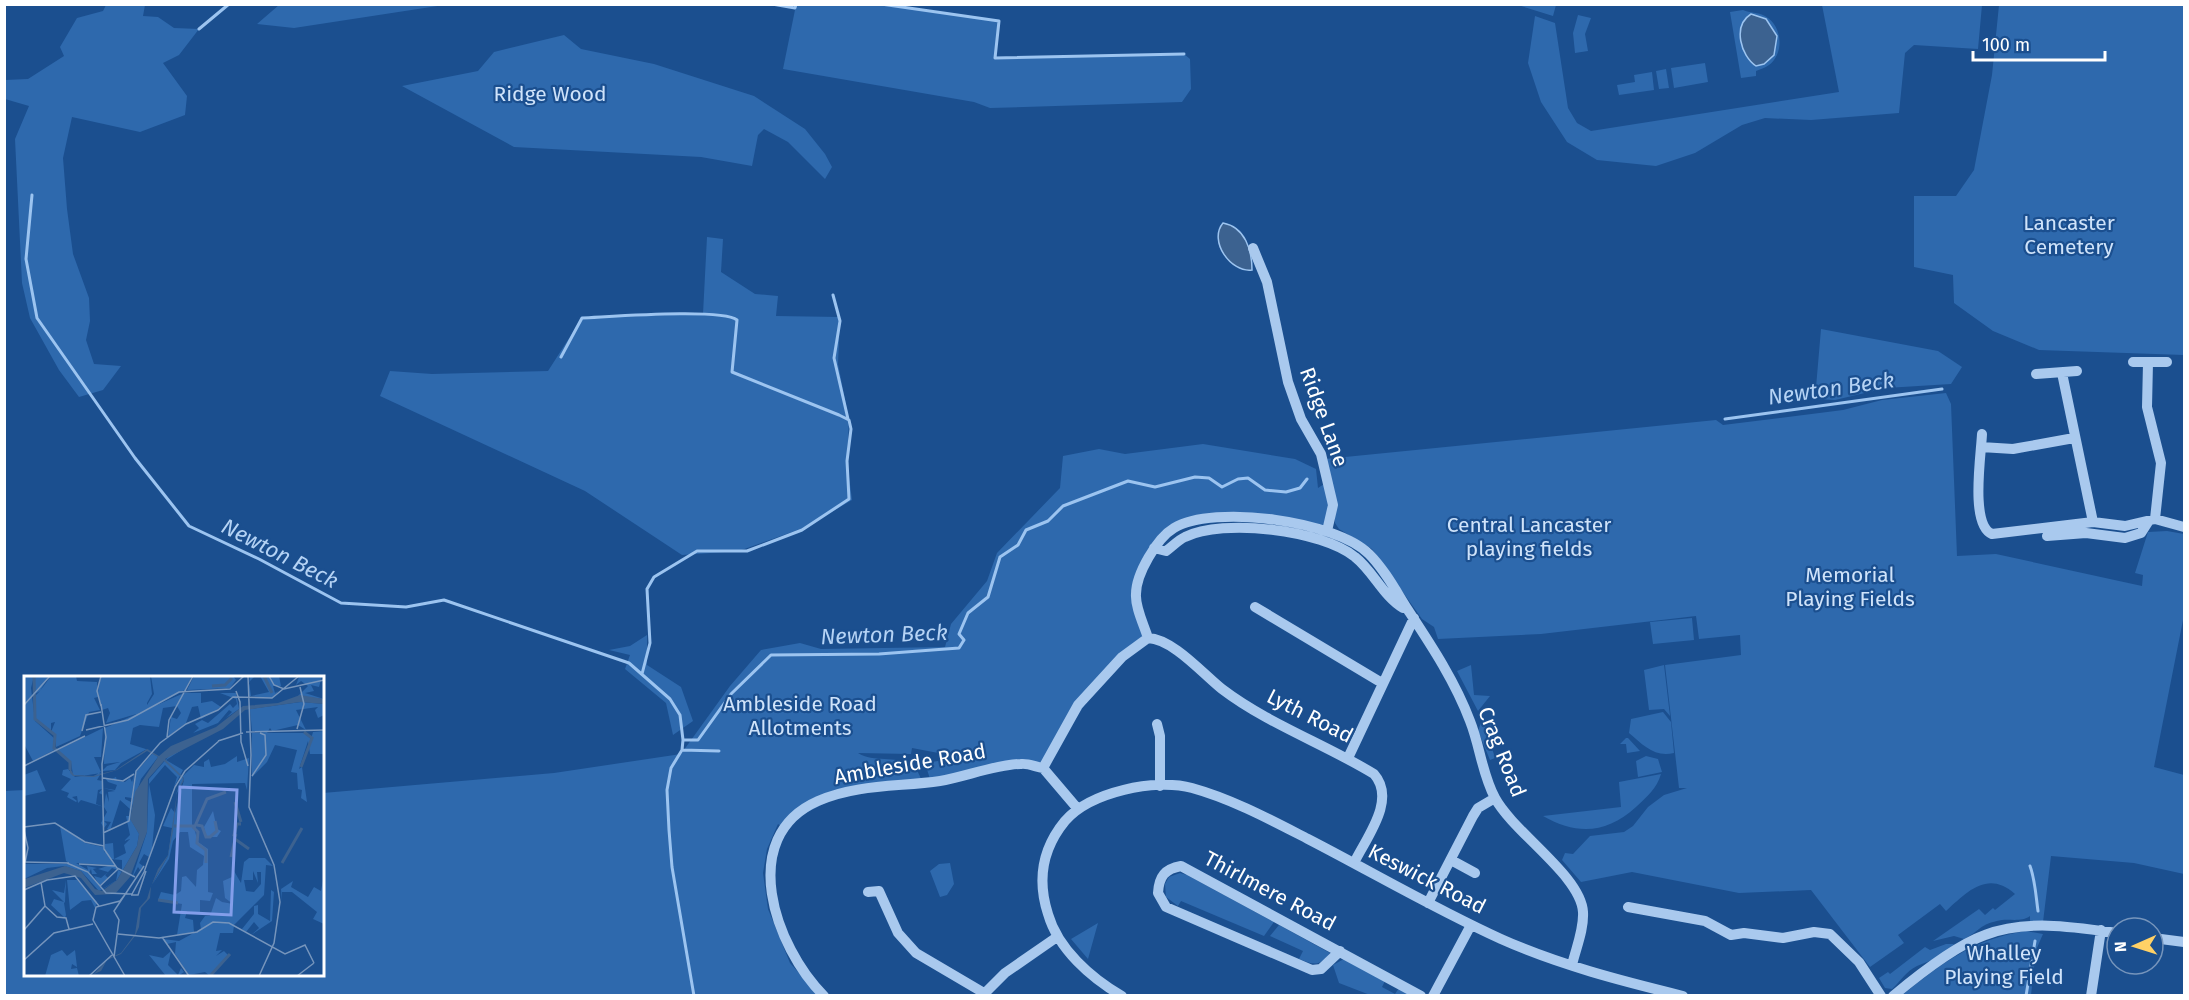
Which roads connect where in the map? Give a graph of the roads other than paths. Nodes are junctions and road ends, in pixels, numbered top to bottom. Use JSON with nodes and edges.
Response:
{"nodes":[{"id":1,"x":1253,"y":248,"type":"dead end"},
{"id":2,"x":2133,"y":362,"type":"dead end"},
{"id":3,"x":2167,"y":362,"type":"dead end"},
{"id":4,"x":2148,"y":363,"type":"junction"},
{"id":5,"x":2078,"y":371,"type":"dead end"},
{"id":6,"x":2036,"y":374,"type":"dead end"},
{"id":7,"x":2062,"y":374,"type":"junction"},
{"id":8,"x":1982,"y":435,"type":"dead end"},
{"id":9,"x":2074,"y":438,"type":"junction"},
{"id":10,"x":1981,"y":447,"type":"junction"},
{"id":11,"x":2151,"y":521,"type":"junction"},
{"id":12,"x":2092,"y":522,"type":"junction"},
{"id":13,"x":2184,"y":527,"type":"edge"},
{"id":14,"x":1327,"y":531,"type":"junction"},
{"id":15,"x":2047,"y":536,"type":"dead end"},
{"id":16,"x":1154,"y":548,"type":"junction"},
{"id":17,"x":1255,"y":607,"type":"dead end"},
{"id":18,"x":1411,"y":614,"type":"junction"},
{"id":19,"x":1148,"y":638,"type":"junction"},
{"id":20,"x":1382,"y":683,"type":"junction"},
{"id":21,"x":1157,"y":724,"type":"dead end"},
{"id":22,"x":1348,"y":758,"type":"junction"},
{"id":23,"x":1043,"y":768,"type":"junction"},
{"id":24,"x":1160,"y":786,"type":"junction"},
{"id":25,"x":1495,"y":798,"type":"junction"},
{"id":26,"x":1077,"y":808,"type":"junction"},
{"id":27,"x":1450,"y":860,"type":"junction"},
{"id":28,"x":1354,"y":863,"type":"junction"},
{"id":29,"x":1475,"y":873,"type":"dead end"},
{"id":30,"x":868,"y":892,"type":"dead end"},
{"id":31,"x":1428,"y":903,"type":"junction"},
{"id":32,"x":1628,"y":907,"type":"dead end"},
{"id":33,"x":1471,"y":925,"type":"junction"},
{"id":34,"x":2101,"y":930,"type":"junction"},
{"id":35,"x":2105,"y":931,"type":"edge"},
{"id":36,"x":1057,"y":937,"type":"junction"},
{"id":37,"x":2165,"y":940,"type":"edge"},
{"id":38,"x":2184,"y":942,"type":"edge"},
{"id":39,"x":1340,"y":951,"type":"junction"},
{"id":40,"x":1572,"y":965,"type":"junction"},
{"id":41,"x":983,"y":994,"type":"edge"},
{"id":42,"x":824,"y":996,"type":"edge"},
{"id":43,"x":1122,"y":996,"type":"edge"},
{"id":44,"x":1421,"y":996,"type":"edge"},
{"id":45,"x":1433,"y":996,"type":"edge"},
{"id":46,"x":1683,"y":996,"type":"edge"},
{"id":47,"x":1881,"y":996,"type":"edge"},
{"id":48,"x":1893,"y":996,"type":"edge"},
{"id":49,"x":2091,"y":996,"type":"edge"}],
"edges":[{"from":1,"to":14,"type":"street","name":"Ridge Lane"},
{"from":2,"to":4,"type":"street"},
{"from":3,"to":4,"type":"street"},
{"from":4,"to":11,"type":"street"},
{"from":5,"to":7,"type":"street"},
{"from":6,"to":7,"type":"street"},
{"from":7,"to":9,"type":"street"},
{"from":8,"to":10,"type":"street"},
{"from":9,"to":10,"type":"street"},
{"from":9,"to":12,"type":"street"},
{"from":10,"to":12,"type":"street"},
{"from":11,"to":12,"type":"street"},
{"from":11,"to":13,"type":"street"},
{"from":11,"to":15,"type":"street"},
{"from":14,"to":16,"type":"street","name":"Crag Road"},
{"from":14,"to":18,"type":"street","name":"Crag Road"},
{"from":16,"to":18,"type":"street","name":"Crag Road"},
{"from":16,"to":19,"type":"street","name":"Crag Road"},
{"from":17,"to":20,"type":"street"},
{"from":18,"to":20,"type":"street"},
{"from":18,"to":25,"type":"street","name":"Crag Road"},
{"from":19,"to":22,"type":"street","name":"Lyth Road"},
{"from":19,"to":23,"type":"street"},
{"from":20,"to":22,"type":"street"},
{"from":21,"to":24,"type":"street"},
{"from":22,"to":28,"type":"street","name":"Lyth Road"},
{"from":23,"to":26,"type":"street"},
{"from":23,"to":42,"type":"street","name":"Ambleside Road"},
{"from":24,"to":26,"type":"street","name":"Keswick Road"},
{"from":24,"to":28,"type":"street","name":"Keswick Road"},
{"from":25,"to":27,"type":"street"},
{"from":25,"to":40,"type":"street","name":"Crag Road"},
{"from":26,"to":36,"type":"street"},
{"from":27,"to":29,"type":"street"},
{"from":27,"to":31,"type":"street"},
{"from":28,"to":31,"type":"street","name":"Keswick Road"},
{"from":30,"to":41,"type":"street"},
{"from":31,"to":33,"type":"street","name":"Keswick Road"},
{"from":32,"to":47,"type":"street"},
{"from":33,"to":40,"type":"street","name":"Keswick Road"},
{"from":33,"to":45,"type":"street"},
{"from":34,"to":35,"type":"street"},
{"from":34,"to":48,"type":"street"},
{"from":34,"to":49,"type":"street"},
{"from":36,"to":41,"type":"street"},
{"from":36,"to":43,"type":"street"},
{"from":37,"to":38,"type":"street"},
{"from":39,"to":39,"type":"street","name":"Thirlmere Road"},
{"from":39,"to":44,"type":"street","name":"Thirlmere Road"},
{"from":40,"to":46,"type":"street","name":"Keswick Road"}]}
